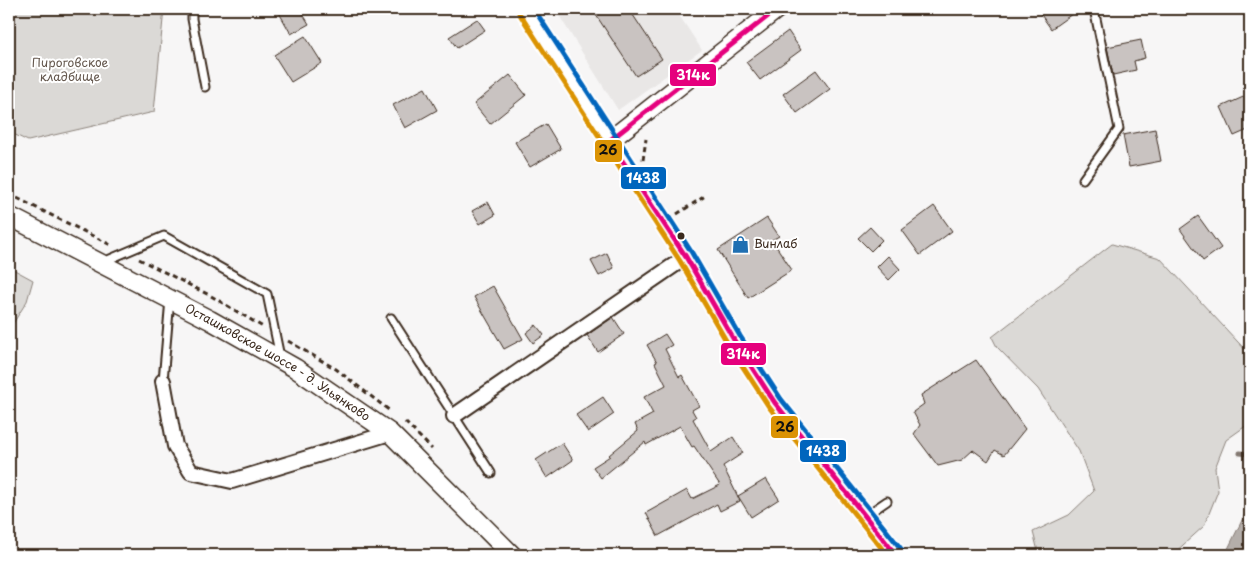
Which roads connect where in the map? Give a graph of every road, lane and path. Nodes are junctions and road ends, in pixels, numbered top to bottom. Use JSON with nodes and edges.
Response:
{"nodes":[{"id":1,"x":192,"y":9,"type":"edge"},
{"id":2,"x":525,"y":9,"type":"edge"},
{"id":3,"x":777,"y":9,"type":"edge"},
{"id":4,"x":1094,"y":9,"type":"edge"},
{"id":5,"x":205,"y":87,"type":"dead end"},
{"id":6,"x":646,"y":139,"type":"dead end"},
{"id":7,"x":609,"y":141,"type":"junction"},
{"id":8,"x":643,"y":160,"type":"dead end"},
{"id":9,"x":1083,"y":179,"type":"dead end"},
{"id":10,"x":9,"y":194,"type":"edge"},
{"id":11,"x":705,"y":196,"type":"dead end"},
{"id":12,"x":678,"y":214,"type":"dead end"},
{"id":13,"x":9,"y":216,"type":"edge"},
{"id":14,"x":63,"y":221,"type":"dead end"},
{"id":15,"x":17,"y":224,"type":"edge"},
{"id":16,"x":686,"y":257,"type":"junction"},
{"id":17,"x":101,"y":263,"type":"junction"},
{"id":18,"x":170,"y":299,"type":"junction"},
{"id":19,"x":391,"y":318,"type":"dead end"},
{"id":20,"x":281,"y":360,"type":"junction"},
{"id":21,"x":163,"y":381,"type":"joint"},
{"id":22,"x":454,"y":416,"type":"junction"},
{"id":23,"x":390,"y":433,"type":"junction"},
{"id":24,"x":491,"y":473,"type":"dead end"},
{"id":25,"x":887,"y":501,"type":"dead end"},
{"id":26,"x":865,"y":516,"type":"junction"},
{"id":27,"x":507,"y":550,"type":"edge"},
{"id":28,"x":896,"y":555,"type":"edge"}],
"edges":[{"from":1,"to":5,"type":"lane"},
{"from":2,"to":7,"type":"street"},
{"from":3,"to":7,"type":"street"},
{"from":4,"to":9,"type":"lane"},
{"from":6,"to":8,"type":"path"},
{"from":7,"to":16,"type":"street"},
{"from":10,"to":14,"type":"path"},
{"from":11,"to":12,"type":"path"},
{"from":13,"to":15,"type":"street","name":"Осташковское шоссе - д. Ульянково"},
{"from":15,"to":17,"type":"street","name":"Осташковское шоссе - д. Ульянково"},
{"from":16,"to":22,"type":"street"},
{"from":16,"to":26,"type":"street"},
{"from":17,"to":18,"type":"street","name":"Осташковское шоссе - д. Ульянково"},
{"from":17,"to":20,"type":"lane"},
{"from":18,"to":20,"type":"street","name":"Осташковское шоссе - д. Ульянково"},
{"from":18,"to":21,"type":"lane"},
{"from":19,"to":22,"type":"lane"},
{"from":20,"to":23,"type":"street","name":"Осташковское шоссе - д. Ульянково"},
{"from":21,"to":23,"type":"street"},
{"from":22,"to":24,"type":"lane"},
{"from":23,"to":27,"type":"street","name":"Осташковское шоссе - д. Ульянково"},
{"from":25,"to":26,"type":"lane"},
{"from":26,"to":28,"type":"street"}]}
